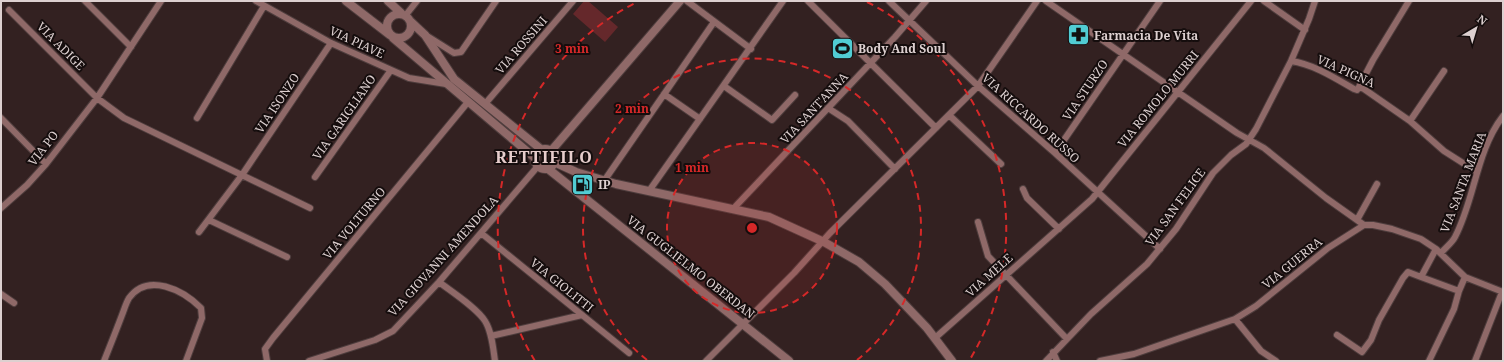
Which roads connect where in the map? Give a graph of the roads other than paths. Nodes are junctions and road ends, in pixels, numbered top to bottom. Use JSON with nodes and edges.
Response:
{"nodes":[{"id":1,"x":85,"y":1,"type":"edge"},
{"id":2,"x":161,"y":1,"type":"edge"},
{"id":3,"x":256,"y":1,"type":"edge"},
{"id":4,"x":346,"y":1,"type":"edge"},
{"id":5,"x":388,"y":1,"type":"edge"},
{"id":6,"x":417,"y":1,"type":"edge"},
{"id":7,"x":496,"y":1,"type":"edge"},
{"id":8,"x":573,"y":1,"type":"edge"},
{"id":9,"x":680,"y":1,"type":"edge"},
{"id":10,"x":687,"y":1,"type":"edge"},
{"id":11,"x":783,"y":1,"type":"edge"},
{"id":12,"x":808,"y":1,"type":"edge"},
{"id":13,"x":889,"y":1,"type":"edge"},
{"id":14,"x":926,"y":1,"type":"edge"},
{"id":15,"x":1037,"y":1,"type":"edge"},
{"id":16,"x":1046,"y":1,"type":"edge"},
{"id":17,"x":1160,"y":1,"type":"edge"},
{"id":18,"x":1251,"y":1,"type":"edge"},
{"id":19,"x":1264,"y":1,"type":"edge"},
{"id":20,"x":1315,"y":1,"type":"edge"},
{"id":21,"x":1409,"y":1,"type":"edge"},
{"id":22,"x":264,"y":6,"type":"junction"},
{"id":23,"x":9,"y":10,"type":"dead end"},
{"id":24,"x":406,"y":17,"type":"junction"},
{"id":25,"x":910,"y":20,"type":"junction"},
{"id":26,"x":714,"y":22,"type":"junction"},
{"id":27,"x":1305,"y":30,"type":"junction"},
{"id":28,"x":425,"y":35,"type":"junction"},
{"id":29,"x":392,"y":37,"type":"junction"},
{"id":30,"x":331,"y":43,"type":"junction"},
{"id":31,"x":131,"y":47,"type":"junction"},
{"id":32,"x":750,"y":49,"type":"junction"},
{"id":33,"x":1123,"y":54,"type":"junction"},
{"id":34,"x":1291,"y":61,"type":"junction"},
{"id":35,"x":870,"y":63,"type":"junction"},
{"id":36,"x":391,"y":70,"type":"junction"},
{"id":37,"x":1444,"y":71,"type":"dead end"},
{"id":38,"x":446,"y":84,"type":"junction"},
{"id":39,"x":724,"y":86,"type":"junction"},
{"id":40,"x":978,"y":86,"type":"junction"},
{"id":41,"x":1359,"y":87,"type":"junction"},
{"id":42,"x":1179,"y":92,"type":"junction"},
{"id":43,"x":664,"y":94,"type":"junction"},
{"id":44,"x":795,"y":95,"type":"dead end"},
{"id":45,"x":97,"y":98,"type":"junction"},
{"id":46,"x":468,"y":102,"type":"junction"},
{"id":47,"x":485,"y":104,"type":"junction"},
{"id":48,"x":828,"y":108,"type":"junction"},
{"id":49,"x":949,"y":115,"type":"junction"},
{"id":50,"x":1503,"y":116,"type":"edge"},
{"id":51,"x":1,"y":118,"type":"edge"},
{"id":52,"x":198,"y":118,"type":"dead end"},
{"id":53,"x":700,"y":119,"type":"junction"},
{"id":54,"x":1410,"y":121,"type":"junction"},
{"id":55,"x":936,"y":128,"type":"junction"},
{"id":56,"x":1249,"y":138,"type":"junction"},
{"id":57,"x":542,"y":150,"type":"junction"},
{"id":58,"x":551,"y":151,"type":"junction"},
{"id":59,"x":1055,"y":153,"type":"junction"},
{"id":60,"x":535,"y":158,"type":"junction"},
{"id":61,"x":554,"y":162,"type":"junction"},
{"id":62,"x":46,"y":164,"type":"junction"},
{"id":63,"x":1001,"y":164,"type":"dead end"},
{"id":64,"x":538,"y":166,"type":"junction"},
{"id":65,"x":547,"y":168,"type":"junction"},
{"id":66,"x":896,"y":169,"type":"junction"},
{"id":67,"x":576,"y":172,"type":"junction"},
{"id":68,"x":1477,"y":172,"type":"junction"},
{"id":69,"x":242,"y":174,"type":"junction"},
{"id":70,"x":315,"y":177,"type":"dead end"},
{"id":71,"x":604,"y":181,"type":"junction"},
{"id":72,"x":1377,"y":184,"type":"dead end"},
{"id":73,"x":570,"y":186,"type":"junction"},
{"id":74,"x":1023,"y":189,"type":"dead end"},
{"id":75,"x":649,"y":191,"type":"junction"},
{"id":76,"x":1098,"y":193,"type":"junction"},
{"id":77,"x":1,"y":208,"type":"edge"},
{"id":78,"x":310,"y":208,"type":"dead end"},
{"id":79,"x":733,"y":209,"type":"junction"},
{"id":80,"x":209,"y":220,"type":"junction"},
{"id":81,"x":1357,"y":220,"type":"junction"},
{"id":82,"x":978,"y":222,"type":"dead end"},
{"id":83,"x":1364,"y":225,"type":"junction"},
{"id":84,"x":1059,"y":229,"type":"junction"},
{"id":85,"x":199,"y":232,"type":"dead end"},
{"id":86,"x":481,"y":233,"type":"junction"},
{"id":87,"x":824,"y":242,"type":"junction"},
{"id":88,"x":1160,"y":249,"type":"junction"},
{"id":89,"x":1439,"y":251,"type":"junction"},
{"id":90,"x":287,"y":257,"type":"dead end"},
{"id":91,"x":1006,"y":275,"type":"junction"},
{"id":92,"x":1421,"y":277,"type":"junction"},
{"id":93,"x":1465,"y":277,"type":"junction"},
{"id":94,"x":439,"y":282,"type":"junction"},
{"id":95,"x":1459,"y":291,"type":"junction"},
{"id":96,"x":1503,"y":292,"type":"edge"},
{"id":97,"x":1,"y":294,"type":"edge"},
{"id":98,"x":14,"y":303,"type":"dead end"},
{"id":99,"x":582,"y":315,"type":"junction"},
{"id":100,"x":1234,"y":319,"type":"junction"},
{"id":101,"x":744,"y":325,"type":"junction"},
{"id":102,"x":1337,"y":335,"type":"dead end"},
{"id":103,"x":491,"y":336,"type":"junction"},
{"id":104,"x":935,"y":338,"type":"junction"},
{"id":105,"x":1066,"y":338,"type":"junction"},
{"id":106,"x":1053,"y":352,"type":"junction"},
{"id":107,"x":629,"y":353,"type":"dead end"},
{"id":108,"x":714,"y":353,"type":"junction"},
{"id":109,"x":104,"y":361,"type":"edge"},
{"id":110,"x":186,"y":361,"type":"edge"},
{"id":111,"x":267,"y":361,"type":"edge"},
{"id":112,"x":309,"y":361,"type":"edge"},
{"id":113,"x":495,"y":361,"type":"edge"},
{"id":114,"x":706,"y":361,"type":"edge"},
{"id":115,"x":716,"y":361,"type":"edge"},
{"id":116,"x":789,"y":361,"type":"edge"},
{"id":117,"x":952,"y":361,"type":"edge"},
{"id":118,"x":1046,"y":361,"type":"edge"},
{"id":119,"x":1057,"y":361,"type":"edge"},
{"id":120,"x":1100,"y":361,"type":"edge"},
{"id":121,"x":1276,"y":361,"type":"edge"},
{"id":122,"x":1429,"y":361,"type":"edge"},
{"id":123,"x":1475,"y":361,"type":"edge"}],
"edges":[{"from":1,"to":31,"type":"street"},
{"from":2,"to":31,"type":"street","name":"VIA PO"},
{"from":3,"to":22,"type":"street","name":"VIA PIAVE"},
{"from":4,"to":29,"type":"street"},
{"from":5,"to":24,"type":"street"},
{"from":6,"to":24,"type":"street"},
{"from":7,"to":28,"type":"street"},
{"from":8,"to":47,"type":"street","name":"VIA ROSSINI"},
{"from":9,"to":58,"type":"street"},
{"from":10,"to":26,"type":"street"},
{"from":11,"to":32,"type":"street"},
{"from":12,"to":35,"type":"street"},
{"from":13,"to":25,"type":"street","name":"VIA RICCARDO RUSSO"},
{"from":14,"to":25,"type":"street","name":"VIA SANT'ANNA"},
{"from":15,"to":40,"type":"street"},
{"from":16,"to":33,"type":"street"},
{"from":17,"to":33,"type":"street","name":"VIA STURZO"},
{"from":18,"to":42,"type":"street","name":"VIA ROMOLO MURRI"},
{"from":19,"to":27,"type":"street"},
{"from":20,"to":27,"type":"street","name":"VIA SAN FELICE"},
{"from":21,"to":41,"type":"street"},
{"from":22,"to":30,"type":"street","name":"VIA PIAVE"},
{"from":22,"to":52,"type":"street"},
{"from":23,"to":45,"type":"street","name":"VIA ADIGE"},
{"from":24,"to":28,"type":"street"},
{"from":24,"to":29,"type":"street"},
{"from":24,"to":29,"type":"street"},
{"from":25,"to":35,"type":"street","name":"VIA SANT'ANNA"},
{"from":25,"to":40,"type":"street","name":"VIA RICCARDO RUSSO"},
{"from":26,"to":32,"type":"street"},
{"from":26,"to":43,"type":"street"},
{"from":27,"to":34,"type":"street","name":"VIA SAN FELICE"},
{"from":28,"to":47,"type":"street"},
{"from":29,"to":38,"type":"street"},
{"from":30,"to":36,"type":"street","name":"VIA PIAVE"},
{"from":30,"to":69,"type":"street","name":"VIA ISONZO"},
{"from":31,"to":45,"type":"street","name":"VIA PO"},
{"from":32,"to":39,"type":"street"},
{"from":33,"to":42,"type":"street"},
{"from":33,"to":59,"type":"street","name":"VIA STURZO"},
{"from":34,"to":41,"type":"street","name":"VIA PIGNA"},
{"from":34,"to":56,"type":"street","name":"VIA SAN FELICE"},
{"from":35,"to":48,"type":"street","name":"VIA SANT'ANNA"},
{"from":35,"to":55,"type":"street"},
{"from":36,"to":38,"type":"street","name":"VIA PIAVE"},
{"from":36,"to":70,"type":"street","name":"VIA GARIGLIANO"},
{"from":37,"to":54,"type":"street"},
{"from":38,"to":46,"type":"street"},
{"from":39,"to":44,"type":"street"},
{"from":39,"to":53,"type":"street"},
{"from":40,"to":49,"type":"street"},
{"from":40,"to":59,"type":"street","name":"VIA RICCARDO RUSSO"},
{"from":41,"to":54,"type":"street","name":"VIA PIGNA"},
{"from":42,"to":56,"type":"street"},
{"from":42,"to":76,"type":"street","name":"VIA ROMOLO MURRI"},
{"from":43,"to":53,"type":"street"},
{"from":43,"to":71,"type":"street"},
{"from":45,"to":62,"type":"street","name":"VIA PO"},
{"from":45,"to":69,"type":"street"},
{"from":46,"to":60,"type":"street"},
{"from":46,"to":111,"type":"street","name":"VIA VOLTURNO"},
{"from":47,"to":57,"type":"street"},
{"from":48,"to":66,"type":"street"},
{"from":48,"to":79,"type":"street","name":"VIA SANT'ANNA"},
{"from":49,"to":55,"type":"street"},
{"from":49,"to":63,"type":"street"},
{"from":50,"to":68,"type":"street","name":"VIA SANTA MARIA"},
{"from":51,"to":62,"type":"street"},
{"from":53,"to":75,"type":"street"},
{"from":54,"to":68,"type":"street","name":"VIA PIGNA"},
{"from":55,"to":66,"type":"street"},
{"from":56,"to":81,"type":"street"},
{"from":56,"to":88,"type":"street","name":"VIA SAN FELICE"},
{"from":57,"to":58,"type":"street"},
{"from":57,"to":60,"type":"street"},
{"from":58,"to":61,"type":"street"},
{"from":59,"to":76,"type":"street","name":"VIA RICCARDO RUSSO"},
{"from":60,"to":64,"type":"street"},
{"from":61,"to":65,"type":"street"},
{"from":61,"to":67,"type":"street"},
{"from":62,"to":77,"type":"street","name":"VIA PO"},
{"from":64,"to":65,"type":"street"},
{"from":64,"to":86,"type":"street","name":"VIA GIOVANNI AMENDOLA"},
{"from":65,"to":73,"type":"street","name":"VIA GUGLIELMO OBERDAN"},
{"from":66,"to":87,"type":"street"},
{"from":67,"to":71,"type":"street"},
{"from":67,"to":73,"type":"street"},
{"from":68,"to":89,"type":"street","name":"VIA SANTA MARIA"},
{"from":69,"to":78,"type":"street"},
{"from":69,"to":80,"type":"street","name":"VIA ISONZO"},
{"from":71,"to":75,"type":"street"},
{"from":72,"to":81,"type":"street"},
{"from":73,"to":101,"type":"street","name":"VIA GUGLIELMO OBERDAN"},
{"from":74,"to":84,"type":"street"},
{"from":75,"to":79,"type":"street"},
{"from":76,"to":84,"type":"street","name":"VIA MELE"},
{"from":76,"to":88,"type":"street","name":"VIA RICCARDO RUSSO"},
{"from":79,"to":87,"type":"street"},
{"from":80,"to":85,"type":"street","name":"VIA ISONZO"},
{"from":80,"to":90,"type":"street"},
{"from":81,"to":83,"type":"street"},
{"from":82,"to":91,"type":"street"},
{"from":83,"to":89,"type":"street"},
{"from":83,"to":100,"type":"street","name":"VIA GUERRA"},
{"from":84,"to":91,"type":"street","name":"VIA MELE"},
{"from":86,"to":94,"type":"street","name":"VIA GIOVANNI AMENDOLA"},
{"from":86,"to":99,"type":"street","name":"VIA GIOLITTI"},
{"from":87,"to":101,"type":"street"},
{"from":87,"to":104,"type":"street"},
{"from":88,"to":105,"type":"street","name":"VIA SAN FELICE"},
{"from":89,"to":92,"type":"street","name":"VIA SANTA MARIA"},
{"from":89,"to":93,"type":"street"},
{"from":91,"to":104,"type":"street","name":"VIA MELE"},
{"from":91,"to":105,"type":"street"},
{"from":92,"to":95,"type":"street"},
{"from":92,"to":102,"type":"street"},
{"from":93,"to":95,"type":"street"},
{"from":93,"to":96,"type":"street"},
{"from":94,"to":103,"type":"street"},
{"from":94,"to":112,"type":"street","name":"VIA GIOVANNI AMENDOLA"},
{"from":95,"to":122,"type":"street"},
{"from":96,"to":123,"type":"street"},
{"from":97,"to":98,"type":"street"},
{"from":99,"to":103,"type":"street"},
{"from":99,"to":107,"type":"street","name":"VIA GIOLITTI"},
{"from":100,"to":120,"type":"street","name":"VIA GUERRA"},
{"from":100,"to":121,"type":"street"},
{"from":101,"to":108,"type":"street"},
{"from":101,"to":116,"type":"street","name":"VIA GUGLIELMO OBERDAN"},
{"from":103,"to":113,"type":"street"},
{"from":104,"to":117,"type":"street"},
{"from":105,"to":106,"type":"street","name":"VIA SAN FELICE"},
{"from":106,"to":118,"type":"street","name":"VIA SAN FELICE"},
{"from":106,"to":119,"type":"street"},
{"from":108,"to":114,"type":"street"},
{"from":108,"to":115,"type":"street"},
{"from":109,"to":110,"type":"street"}]}
